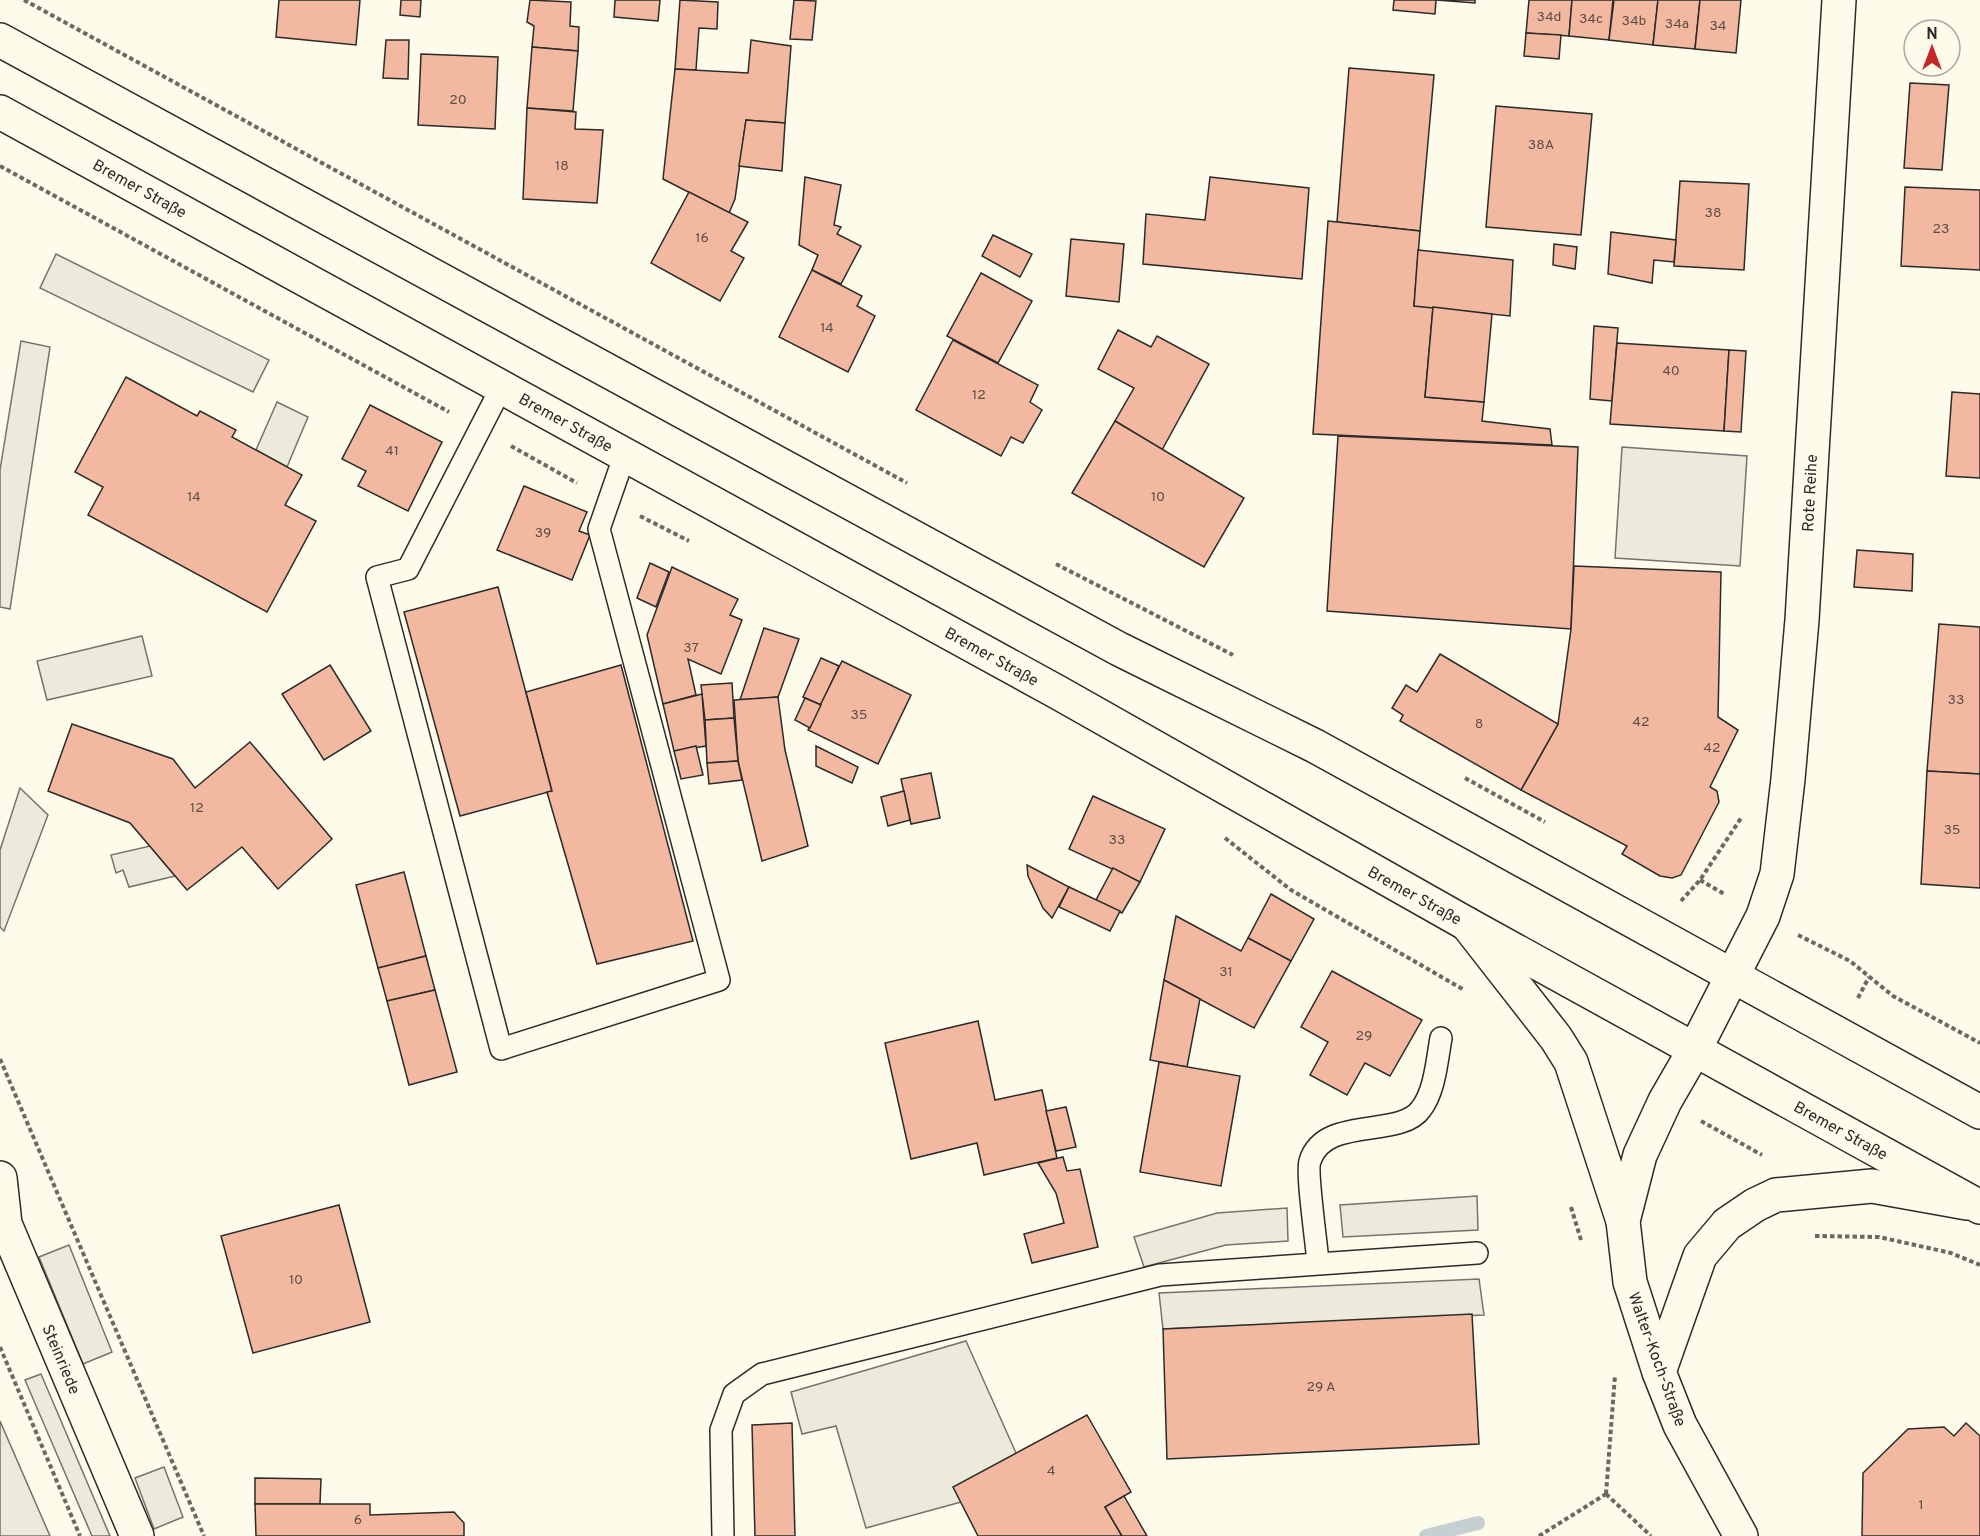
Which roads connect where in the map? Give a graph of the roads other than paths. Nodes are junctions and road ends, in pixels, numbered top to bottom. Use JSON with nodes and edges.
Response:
{"nodes":[{"id":1,"x":1839,"y":0,"type":"edge"},
{"id":2,"x":0,"y":40,"type":"edge"},
{"id":3,"x":0,"y":112,"type":"edge"},
{"id":4,"x":502,"y":386,"type":"junction"},
{"id":5,"x":624,"y":454,"type":"junction"},
{"id":6,"x":1467,"y":924,"type":"junction"},
{"id":7,"x":1732,"y":975,"type":"junction"},
{"id":8,"x":1442,"y":1038,"type":"dead end"},
{"id":9,"x":1695,"y":1049,"type":"junction"},
{"id":10,"x":1980,"y":1112,"type":"edge"},
{"id":11,"x":0,"y":1178,"type":"edge"},
{"id":12,"x":1977,"y":1205,"type":"edge"},
{"id":13,"x":1623,"y":1221,"type":"junction"},
{"id":14,"x":1477,"y":1253,"type":"dead end"},
{"id":15,"x":1318,"y":1263,"type":"junction"},
{"id":16,"x":1659,"y":1372,"type":"junction"},
{"id":17,"x":137,"y":1536,"type":"edge"},
{"id":18,"x":723,"y":1536,"type":"edge"},
{"id":19,"x":1741,"y":1536,"type":"edge"}],
"edges":[{"from":1,"to":7,"type":"main road","name":"Rote Reihe"},
{"from":2,"to":7,"type":"main road"},
{"from":3,"to":4,"type":"main road","name":"Bremer Straße"},
{"from":4,"to":5,"type":"main road","name":"Bremer Straße"},
{"from":4,"to":5,"type":"lane"},
{"from":5,"to":6,"type":"main road","name":"Bremer Straße"},
{"from":6,"to":9,"type":"main road","name":"Bremer Straße"},
{"from":6,"to":13,"type":"main road"},
{"from":7,"to":9,"type":"main road","name":"Walter-Koch-Straße"},
{"from":7,"to":10,"type":"main road"},
{"from":8,"to":15,"type":"lane"},
{"from":9,"to":12,"type":"main road","name":"Bremer Straße"},
{"from":9,"to":13,"type":"main road","name":"Walter-Koch-Straße"},
{"from":11,"to":17,"type":"main road","name":"Steinriede"},
{"from":12,"to":16,"type":"main road"},
{"from":13,"to":16,"type":"main road","name":"Walter-Koch-Straße"},
{"from":14,"to":15,"type":"lane"},
{"from":15,"to":18,"type":"lane"},
{"from":16,"to":19,"type":"main road","name":"Walter-Koch-Straße"}]}
